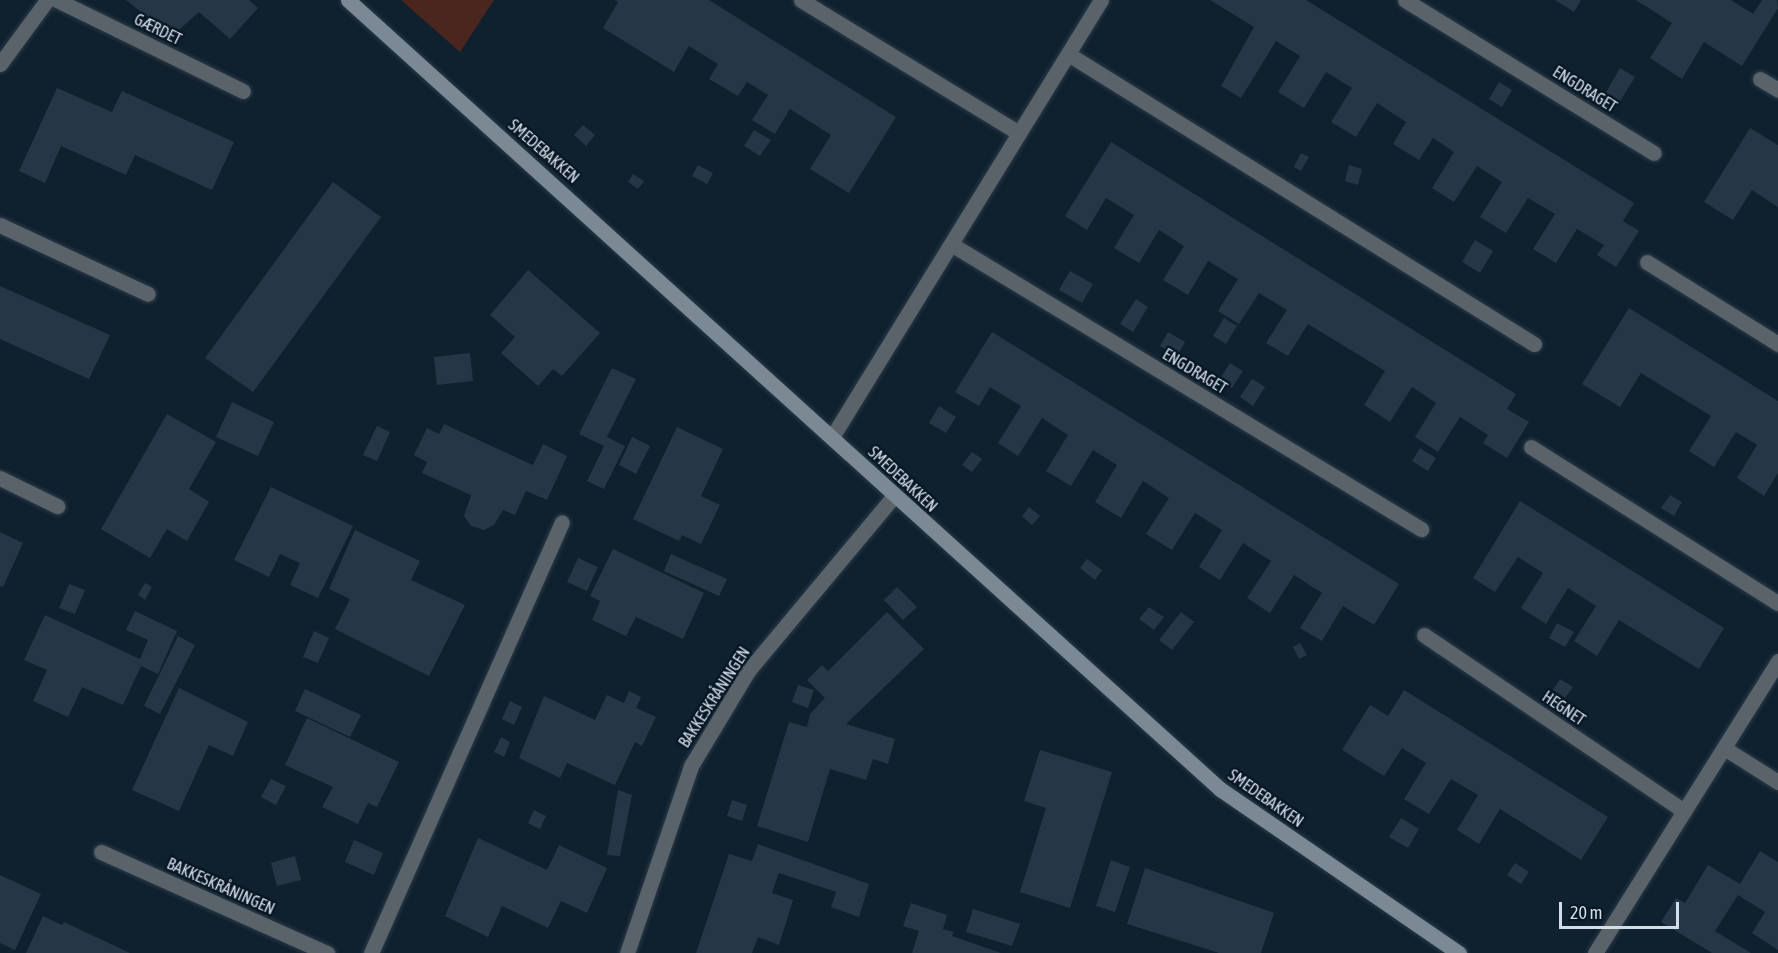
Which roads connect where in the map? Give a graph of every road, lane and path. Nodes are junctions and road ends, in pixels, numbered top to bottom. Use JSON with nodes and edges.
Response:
{"nodes":[{"id":1,"x":47,"y":0,"type":"edge"},
{"id":2,"x":57,"y":0,"type":"edge"},
{"id":3,"x":348,"y":0,"type":"edge"},
{"id":4,"x":801,"y":0,"type":"edge"},
{"id":5,"x":1101,"y":0,"type":"edge"},
{"id":6,"x":1405,"y":0,"type":"edge"},
{"id":7,"x":1068,"y":54,"type":"junction"},
{"id":8,"x":0,"y":64,"type":"edge"},
{"id":9,"x":1760,"y":79,"type":"dead end"},
{"id":10,"x":1778,"y":90,"type":"edge"},
{"id":11,"x":243,"y":91,"type":"dead end"},
{"id":12,"x":1019,"y":133,"type":"junction"},
{"id":13,"x":1654,"y":153,"type":"dead end"},
{"id":14,"x":0,"y":225,"type":"edge"},
{"id":15,"x":951,"y":244,"type":"junction"},
{"id":16,"x":1647,"y":262,"type":"dead end"},
{"id":17,"x":148,"y":294,"type":"dead end"},
{"id":18,"x":1534,"y":344,"type":"dead end"},
{"id":19,"x":1778,"y":344,"type":"edge"},
{"id":20,"x":832,"y":437,"type":"junction"},
{"id":21,"x":1532,"y":447,"type":"dead end"},
{"id":22,"x":0,"y":478,"type":"edge"},
{"id":23,"x":894,"y":496,"type":"junction"},
{"id":24,"x":57,"y":506,"type":"dead end"},
{"id":25,"x":562,"y":522,"type":"dead end"},
{"id":26,"x":1421,"y":529,"type":"dead end"},
{"id":27,"x":1778,"y":603,"type":"edge"},
{"id":28,"x":1424,"y":635,"type":"dead end"},
{"id":29,"x":1778,"y":661,"type":"edge"},
{"id":30,"x":1724,"y":748,"type":"junction"},
{"id":31,"x":1778,"y":782,"type":"edge"},
{"id":32,"x":1684,"y":811,"type":"junction"},
{"id":33,"x":101,"y":852,"type":"dead end"},
{"id":34,"x":327,"y":953,"type":"edge"},
{"id":35,"x":372,"y":953,"type":"edge"},
{"id":36,"x":627,"y":953,"type":"edge"},
{"id":37,"x":1459,"y":953,"type":"edge"},
{"id":38,"x":1595,"y":953,"type":"edge"}],
"edges":[{"from":1,"to":8,"type":"street"},
{"from":2,"to":11,"type":"street","name":"GÆRDET"},
{"from":3,"to":20,"type":"street","name":"SMEDEBAKKEN"},
{"from":4,"to":12,"type":"street"},
{"from":5,"to":7,"type":"street"},
{"from":6,"to":13,"type":"street","name":"ENGDRAGET"},
{"from":7,"to":12,"type":"street"},
{"from":7,"to":18,"type":"street"},
{"from":9,"to":10,"type":"street"},
{"from":12,"to":15,"type":"street"},
{"from":14,"to":17,"type":"street"},
{"from":15,"to":20,"type":"street"},
{"from":15,"to":26,"type":"street","name":"ENGDRAGET"},
{"from":16,"to":19,"type":"street"},
{"from":20,"to":23,"type":"street","name":"SMEDEBAKKEN"},
{"from":21,"to":27,"type":"street"},
{"from":22,"to":24,"type":"street"},
{"from":23,"to":36,"type":"street","name":"BAKKESKRÅNINGEN"},
{"from":23,"to":37,"type":"street","name":"SMEDEBAKKEN"},
{"from":25,"to":35,"type":"street"},
{"from":28,"to":32,"type":"street","name":"HEGNET"},
{"from":29,"to":30,"type":"street"},
{"from":30,"to":31,"type":"street"},
{"from":30,"to":32,"type":"street"},
{"from":32,"to":38,"type":"street"},
{"from":33,"to":34,"type":"street","name":"BAKKESKRÅNINGEN"}]}
